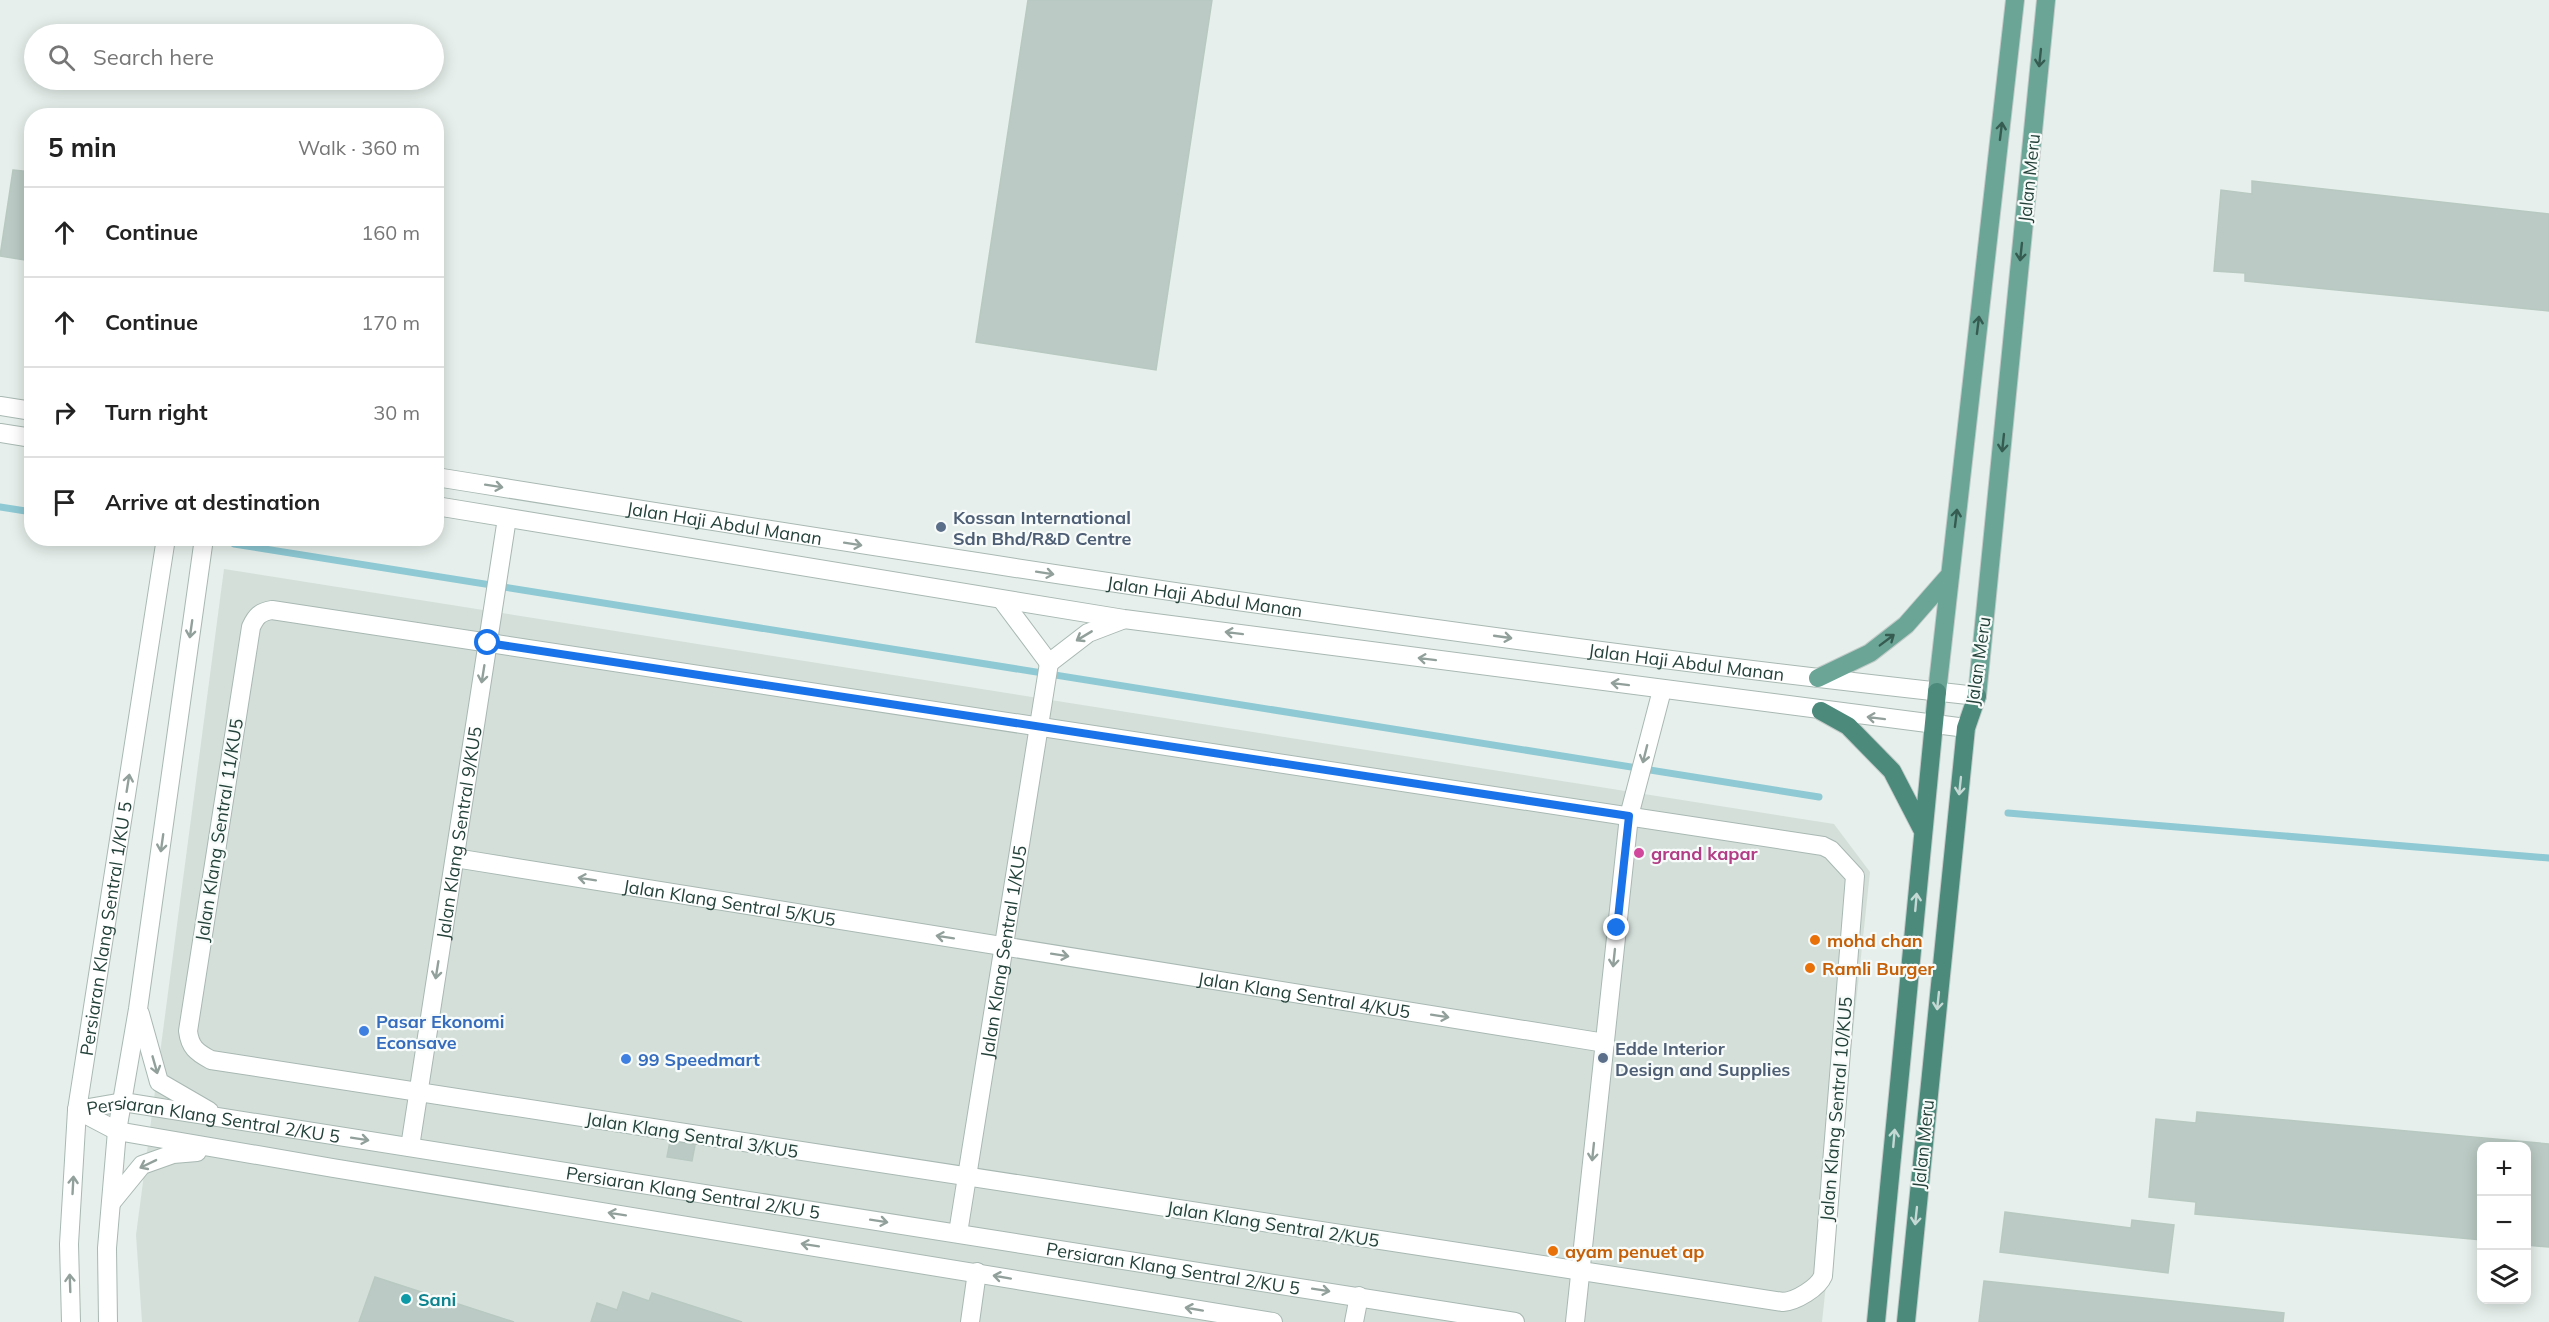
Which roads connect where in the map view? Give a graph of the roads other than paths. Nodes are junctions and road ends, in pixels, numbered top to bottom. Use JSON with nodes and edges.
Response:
{"nodes":[{"id":1,"x":2015,"y":0,"type":"edge"},
{"id":2,"x":2046,"y":0,"type":"edge"},
{"id":3,"x":0,"y":406,"type":"edge"},
{"id":4,"x":24,"y":410,"type":"edge"},
{"id":5,"x":0,"y":433,"type":"edge"},
{"id":6,"x":24,"y":437,"type":"edge"},
{"id":7,"x":444,"y":478,"type":"edge"},
{"id":8,"x":444,"y":507,"type":"edge"},
{"id":9,"x":507,"y":518,"type":"junction"},
{"id":10,"x":156,"y":546,"type":"edge"},
{"id":11,"x":165,"y":546,"type":"edge"},
{"id":12,"x":203,"y":546,"type":"edge"},
{"id":13,"x":213,"y":546,"type":"edge"},
{"id":14,"x":161,"y":570,"type":"junction"},
{"id":15,"x":200,"y":571,"type":"junction"},
{"id":16,"x":1949,"y":576,"type":"junction"},
{"id":17,"x":1002,"y":600,"type":"junction"},
{"id":18,"x":1124,"y":619,"type":"junction"},
{"id":19,"x":488,"y":643,"type":"junction"},
{"id":20,"x":1049,"y":663,"type":"junction"},
{"id":21,"x":1818,"y":678,"type":"junction"},
{"id":22,"x":1662,"y":690,"type":"junction"},
{"id":23,"x":1938,"y":692,"type":"junction"},
{"id":24,"x":1977,"y":696,"type":"junction"},
{"id":25,"x":1821,"y":711,"type":"junction"},
{"id":26,"x":1934,"y":725,"type":"junction"},
{"id":27,"x":1039,"y":726,"type":"junction"},
{"id":28,"x":1966,"y":728,"type":"junction"},
{"id":29,"x":1629,"y":816,"type":"junction"},
{"id":30,"x":1923,"y":831,"type":"junction"},
{"id":31,"x":454,"y":858,"type":"junction"},
{"id":32,"x":1003,"y":946,"type":"junction"},
{"id":33,"x":138,"y":1009,"type":"junction"},
{"id":34,"x":1605,"y":1043,"type":"junction"},
{"id":35,"x":418,"y":1092,"type":"junction"},
{"id":36,"x":123,"y":1102,"type":"junction"},
{"id":37,"x":77,"y":1110,"type":"junction"},
{"id":38,"x":219,"y":1117,"type":"junction"},
{"id":39,"x":117,"y":1131,"type":"junction"},
{"id":40,"x":410,"y":1147,"type":"junction"},
{"id":41,"x":225,"y":1150,"type":"junction"},
{"id":42,"x":966,"y":1177,"type":"junction"},
{"id":43,"x":111,"y":1203,"type":"junction"},
{"id":44,"x":958,"y":1233,"type":"junction"},
{"id":45,"x":977,"y":1272,"type":"junction"},
{"id":46,"x":1580,"y":1272,"type":"junction"},
{"id":47,"x":1359,"y":1296,"type":"junction"},
{"id":48,"x":1509,"y":1321,"type":"edge"},
{"id":49,"x":71,"y":1322,"type":"edge"},
{"id":50,"x":108,"y":1322,"type":"edge"},
{"id":51,"x":970,"y":1322,"type":"edge"},
{"id":52,"x":1273,"y":1322,"type":"edge"},
{"id":53,"x":1354,"y":1322,"type":"edge"},
{"id":54,"x":1575,"y":1322,"type":"edge"},
{"id":55,"x":1876,"y":1322,"type":"edge"},
{"id":56,"x":1906,"y":1322,"type":"edge"}],
"edges":[{"from":16,"to":1,"type":"main road","name":"Jalan Meru","one_way":true},
{"from":2,"to":24,"type":"main road","name":"Jalan Meru","one_way":true},
{"from":3,"to":4,"type":"street"},
{"from":5,"to":6,"type":"street"},
{"from":7,"to":21,"type":"street","name":"Jalan Haji Abdul Manan","one_way":true},
{"from":8,"to":9,"type":"street","name":"Jalan Haji Abdul Manan"},
{"from":9,"to":17,"type":"street","name":"Jalan Haji Abdul Manan"},
{"from":9,"to":19,"type":"street","name":"Jalan Klang Sentral 9/KU5"},
{"from":10,"to":14,"type":"street"},
{"from":11,"to":14,"type":"street","name":"Persiaran Klang Sentral 1/KU 5"},
{"from":12,"to":15,"type":"street"},
{"from":13,"to":15,"type":"street"},
{"from":37,"to":14,"type":"street","name":"Persiaran Klang Sentral 1/KU 5","one_way":true},
{"from":15,"to":33,"type":"street","one_way":true},
{"from":21,"to":16,"type":"main road","one_way":true},
{"from":16,"to":23,"type":"main road","name":"Jalan Meru"},
{"from":17,"to":18,"type":"street","name":"Jalan Haji Abdul Manan"},
{"from":17,"to":20,"type":"street"},
{"from":18,"to":20,"type":"street","one_way":true},
{"from":22,"to":18,"type":"street","name":"Jalan Haji Abdul Manan","one_way":true},
{"from":19,"to":27,"type":"street","name":"Jalan Klang Sentral 10/KU5"},
{"from":19,"to":31,"type":"street","name":"Jalan Klang Sentral 9/KU5","one_way":true},
{"from":19,"to":35,"type":"street","name":"Jalan Klang Sentral 11/KU5"},
{"from":20,"to":27,"type":"street","name":"Jalan Klang Sentral 1/KU5"},
{"from":21,"to":23,"type":"street","name":"Jalan Haji Abdul Manan"},
{"from":22,"to":25,"type":"street","name":"Jalan Haji Abdul Manan"},
{"from":22,"to":29,"type":"street","one_way":true},
{"from":23,"to":24,"type":"street","name":"Jalan Haji Abdul Manan"},
{"from":23,"to":26,"type":"highway","name":"Jalan Meru"},
{"from":24,"to":28,"type":"highway","name":"Jalan Meru"},
{"from":26,"to":25,"type":"street","name":"Jalan Haji Abdul Manan","one_way":true},
{"from":25,"to":30,"type":"highway"},
{"from":26,"to":28,"type":"street","name":"Jalan Haji Abdul Manan"},
{"from":26,"to":30,"type":"highway","name":"Jalan Meru"},
{"from":27,"to":29,"type":"street","name":"Jalan Klang Sentral 10/KU5"},
{"from":27,"to":32,"type":"street","name":"Jalan Klang Sentral 1/KU5"},
{"from":28,"to":56,"type":"highway","name":"Jalan Meru","one_way":true},
{"from":29,"to":34,"type":"street","one_way":true},
{"from":29,"to":46,"type":"street","name":"Jalan Klang Sentral 10/KU5"},
{"from":55,"to":30,"type":"highway","name":"Jalan Meru","one_way":true},
{"from":32,"to":31,"type":"street","name":"Jalan Klang Sentral 5/KU5","one_way":true},
{"from":31,"to":35,"type":"street","name":"Jalan Klang Sentral 9/KU5","one_way":true},
{"from":32,"to":34,"type":"street","name":"Jalan Klang Sentral 4/KU5","one_way":true},
{"from":32,"to":42,"type":"street","name":"Jalan Klang Sentral 1/KU5"},
{"from":33,"to":36,"type":"street"},
{"from":33,"to":38,"type":"street","one_way":true},
{"from":34,"to":46,"type":"street","one_way":true},
{"from":35,"to":40,"type":"street","name":"Jalan Klang Sentral 9/KU5"},
{"from":35,"to":42,"type":"street","name":"Jalan Klang Sentral 3/KU5"},
{"from":36,"to":37,"type":"street","name":"Persiaran Klang Sentral 2/KU 5"},
{"from":36,"to":38,"type":"street","name":"Persiaran Klang Sentral 2/KU 5"},
{"from":36,"to":39,"type":"street"},
{"from":37,"to":39,"type":"street","name":"Persiaran Klang Sentral 2/KU 5"},
{"from":49,"to":37,"type":"street","name":"Persiaran Klang Sentral 1/KU 5","one_way":true},
{"from":38,"to":40,"type":"street","name":"Persiaran Klang Sentral 2/KU 5","one_way":true},
{"from":39,"to":41,"type":"street","name":"Persiaran Klang Sentral 2/KU 5"},
{"from":39,"to":43,"type":"street"},
{"from":40,"to":44,"type":"street","name":"Persiaran Klang Sentral 2/KU 5","one_way":true},
{"from":41,"to":43,"type":"street","one_way":true},
{"from":45,"to":41,"type":"street","name":"Persiaran Klang Sentral 2/KU 5","one_way":true},
{"from":42,"to":44,"type":"street","name":"Jalan Klang Sentral 1/KU5"},
{"from":42,"to":46,"type":"street","name":"Jalan Klang Sentral 2/KU5"},
{"from":43,"to":50,"type":"street"},
{"from":44,"to":47,"type":"street","name":"Persiaran Klang Sentral 2/KU 5","one_way":true},
{"from":45,"to":51,"type":"street"},
{"from":52,"to":45,"type":"street","name":"Persiaran Klang Sentral 2/KU 5","one_way":true},
{"from":46,"to":54,"type":"street"},
{"from":47,"to":48,"type":"street","name":"Persiaran Klang Sentral 2/KU 5"},
{"from":47,"to":53,"type":"street"}]}
